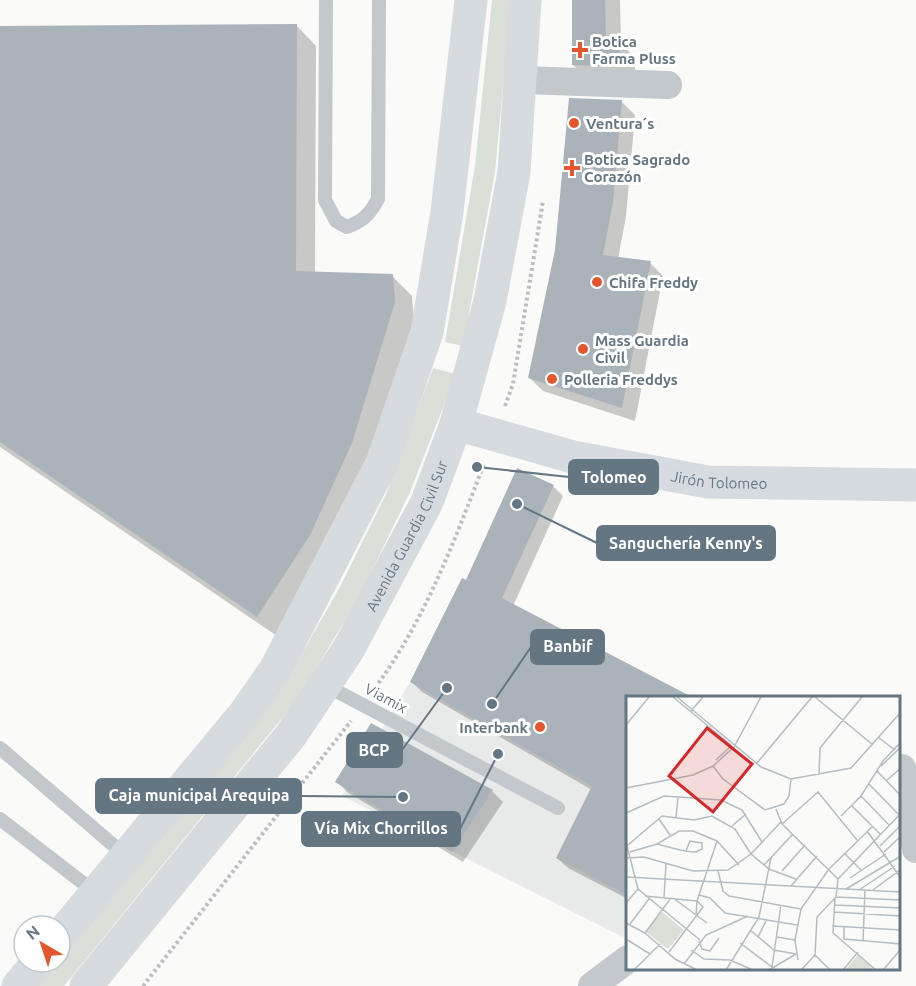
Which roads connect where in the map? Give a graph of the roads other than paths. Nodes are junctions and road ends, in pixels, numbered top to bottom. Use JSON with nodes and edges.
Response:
{"nodes":[{"id":1,"x":326,"y":0,"type":"edge"},
{"id":2,"x":379,"y":0,"type":"edge"},
{"id":3,"x":471,"y":0,"type":"edge"},
{"id":4,"x":525,"y":0,"type":"edge"},
{"id":5,"x":522,"y":80,"type":"junction"},
{"id":6,"x":668,"y":85,"type":"dead end"},
{"id":7,"x":456,"y":424,"type":"junction"},
{"id":8,"x":916,"y":485,"type":"edge"},
{"id":9,"x":325,"y":685,"type":"junction"},
{"id":10,"x":0,"y":748,"type":"edge"},
{"id":11,"x":906,"y":766,"type":"edge"},
{"id":12,"x":558,"y":808,"type":"dead end"},
{"id":13,"x":0,"y":819,"type":"edge"},
{"id":14,"x":916,"y":849,"type":"edge"},
{"id":15,"x":126,"y":856,"type":"junction"},
{"id":16,"x":96,"y":893,"type":"junction"},
{"id":17,"x":72,"y":922,"type":"edge"},
{"id":18,"x":626,"y":960,"type":"edge"},
{"id":19,"x":28,"y":974,"type":"edge"},
{"id":20,"x":18,"y":986,"type":"edge"},
{"id":21,"x":86,"y":986,"type":"edge"},
{"id":22,"x":592,"y":986,"type":"edge"}],
"edges":[{"from":1,"to":2,"type":"lane"},
{"from":3,"to":15,"type":"main road"},
{"from":4,"to":5,"type":"main road","name":"Avenida Guardia Civil Sur"},
{"from":5,"to":6,"type":"street"},
{"from":5,"to":7,"type":"main road","name":"Avenida Guardia Civil Sur"},
{"from":7,"to":8,"type":"main road","name":"Jirón Tolomeo"},
{"from":7,"to":9,"type":"main road","name":"Avenida Guardia Civil Sur"},
{"from":9,"to":12,"type":"lane","name":"Viamix"},
{"from":9,"to":21,"type":"main road","name":"Avenida Guardia Civil Sur"},
{"from":10,"to":15,"type":"lane"},
{"from":11,"to":14,"type":"street"},
{"from":13,"to":16,"type":"lane"},
{"from":15,"to":16,"type":"main road"},
{"from":16,"to":17,"type":"main road"},
{"from":18,"to":22,"type":"street"},
{"from":19,"to":20,"type":"main road"}]}
